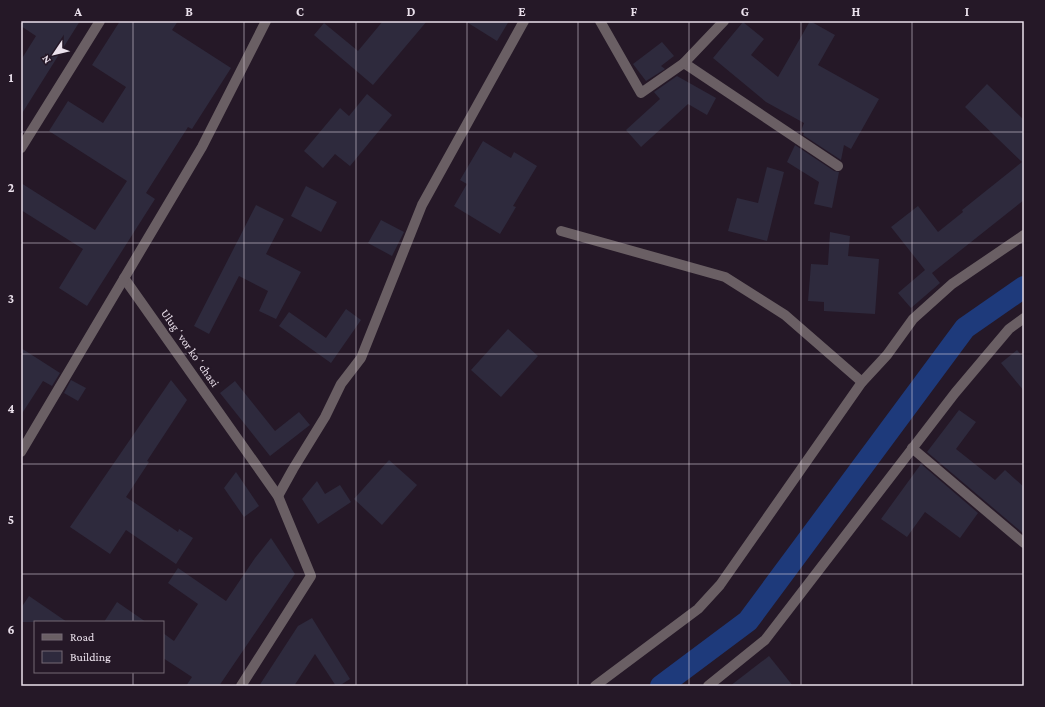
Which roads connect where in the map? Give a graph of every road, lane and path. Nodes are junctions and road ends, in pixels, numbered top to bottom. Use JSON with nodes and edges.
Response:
{"nodes":[{"id":1,"x":100,"y":21,"type":"edge"},
{"id":2,"x":266,"y":21,"type":"edge"},
{"id":3,"x":524,"y":21,"type":"edge"},
{"id":4,"x":600,"y":21,"type":"edge"},
{"id":5,"x":724,"y":21,"type":"edge"},
{"id":6,"x":684,"y":63,"type":"junction"},
{"id":7,"x":21,"y":148,"type":"edge"},
{"id":8,"x":838,"y":166,"type":"dead end"},
{"id":9,"x":562,"y":231,"type":"dead end"},
{"id":10,"x":1024,"y":235,"type":"edge"},
{"id":11,"x":124,"y":278,"type":"junction"},
{"id":12,"x":1024,"y":318,"type":"edge"},
{"id":13,"x":862,"y":382,"type":"junction"},
{"id":14,"x":912,"y":448,"type":"junction"},
{"id":15,"x":21,"y":452,"type":"edge"},
{"id":16,"x":278,"y":496,"type":"junction"},
{"id":17,"x":1024,"y":543,"type":"edge"},
{"id":18,"x":241,"y":686,"type":"edge"},
{"id":19,"x":595,"y":686,"type":"edge"},
{"id":20,"x":708,"y":686,"type":"edge"}],
"edges":[{"from":1,"to":7,"type":"street"},
{"from":2,"to":11,"type":"street"},
{"from":3,"to":16,"type":"street"},
{"from":4,"to":6,"type":"street"},
{"from":5,"to":6,"type":"street"},
{"from":6,"to":8,"type":"street"},
{"from":9,"to":13,"type":"street"},
{"from":10,"to":13,"type":"street"},
{"from":11,"to":15,"type":"street"},
{"from":11,"to":16,"type":"street","name":"Ulugʻvor koʻchasi"},
{"from":12,"to":14,"type":"street"},
{"from":13,"to":19,"type":"street"},
{"from":14,"to":17,"type":"street"},
{"from":14,"to":20,"type":"street"},
{"from":16,"to":18,"type":"street","name":"Ulugʻvor koʻchasi"}]}
